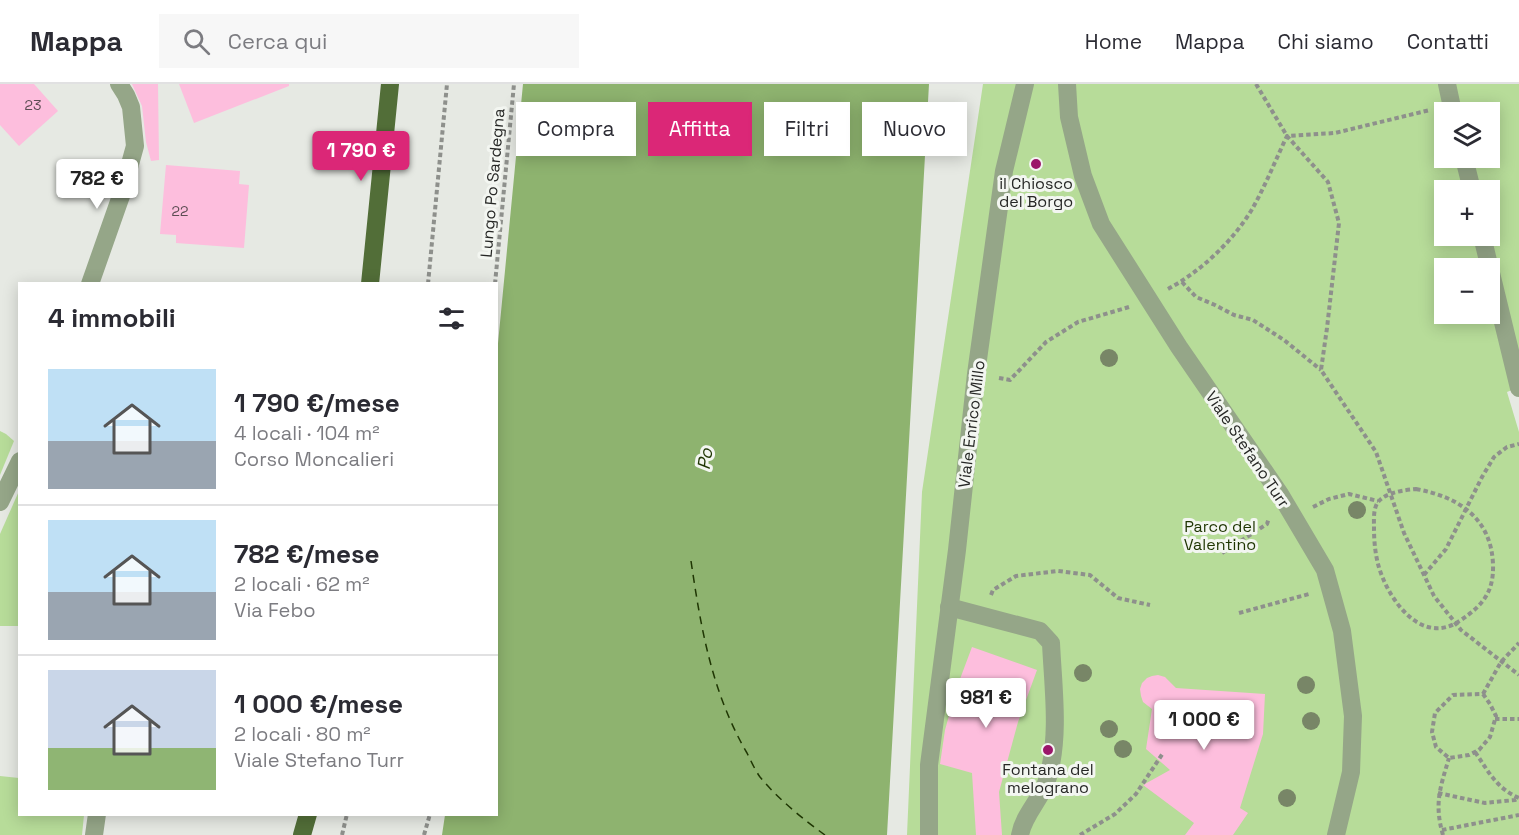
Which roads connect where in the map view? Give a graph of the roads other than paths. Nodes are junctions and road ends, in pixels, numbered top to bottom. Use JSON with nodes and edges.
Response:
{"nodes":[{"id":1,"x":119,"y":84,"type":"edge"},
{"id":2,"x":390,"y":84,"type":"edge"},
{"id":3,"x":1025,"y":84,"type":"edge"},
{"id":4,"x":1067,"y":84,"type":"edge"},
{"id":5,"x":1447,"y":84,"type":"edge"},
{"id":6,"x":1451,"y":102,"type":"edge"},
{"id":7,"x":1484,"y":246,"type":"edge"},
{"id":8,"x":91,"y":282,"type":"edge"},
{"id":9,"x":370,"y":282,"type":"edge"},
{"id":10,"x":1519,"y":388,"type":"edge"},
{"id":11,"x":18,"y":465,"type":"edge"},
{"id":12,"x":0,"y":502,"type":"edge"},
{"id":13,"x":949,"y":607,"type":"junction"},
{"id":14,"x":97,"y":816,"type":"edge"},
{"id":15,"x":307,"y":816,"type":"edge"},
{"id":16,"x":94,"y":835,"type":"edge"},
{"id":17,"x":302,"y":835,"type":"edge"},
{"id":18,"x":929,"y":835,"type":"edge"},
{"id":19,"x":1020,"y":835,"type":"edge"},
{"id":20,"x":1336,"y":835,"type":"edge"}],
"edges":[{"from":1,"to":8,"type":"street"},
{"from":2,"to":9,"type":"main road"},
{"from":3,"to":13,"type":"street","name":"Viale Enrico Millo"},
{"from":4,"to":20,"type":"street","name":"Viale Stefano Turr"},
{"from":5,"to":6,"type":"street"},
{"from":7,"to":10,"type":"street"},
{"from":11,"to":12,"type":"street"},
{"from":13,"to":18,"type":"street","name":"Viale Enrico Millo"},
{"from":13,"to":19,"type":"street"},
{"from":14,"to":16,"type":"street"},
{"from":15,"to":17,"type":"main road"}]}
